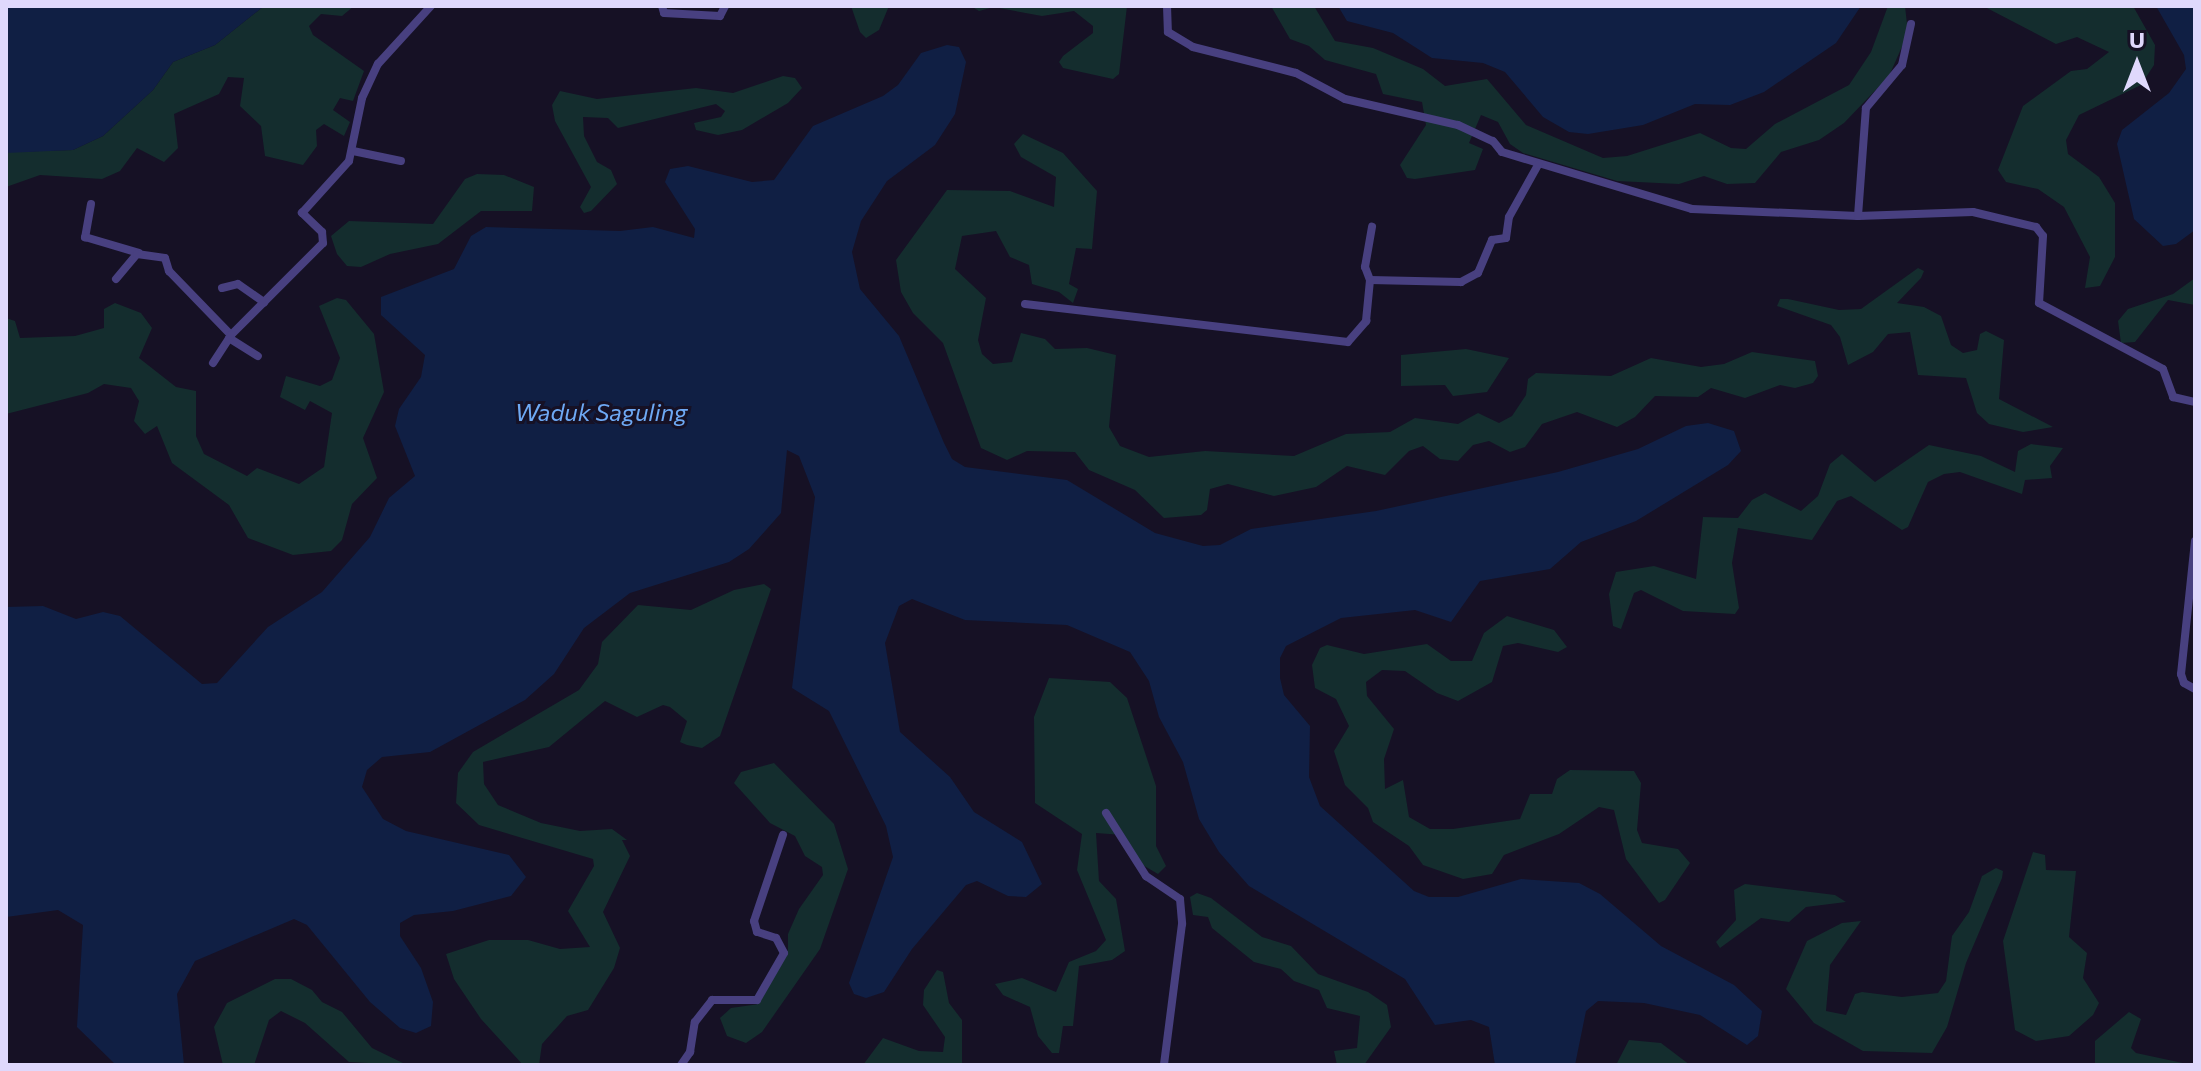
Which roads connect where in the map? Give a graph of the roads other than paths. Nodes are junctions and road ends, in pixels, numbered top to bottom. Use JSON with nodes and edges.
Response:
{"nodes":[{"id":1,"x":431,"y":6,"type":"edge"},
{"id":2,"x":662,"y":6,"type":"edge"},
{"id":3,"x":725,"y":6,"type":"edge"},
{"id":4,"x":1167,"y":6,"type":"edge"},
{"id":5,"x":1911,"y":24,"type":"dead end"},
{"id":6,"x":353,"y":151,"type":"junction"},
{"id":7,"x":401,"y":161,"type":"dead end"},
{"id":8,"x":1538,"y":165,"type":"junction"},
{"id":9,"x":91,"y":204,"type":"dead end"},
{"id":10,"x":1858,"y":216,"type":"junction"},
{"id":11,"x":1372,"y":227,"type":"dead end"},
{"id":12,"x":139,"y":253,"type":"junction"},
{"id":13,"x":116,"y":279,"type":"dead end"},
{"id":14,"x":1370,"y":280,"type":"junction"},
{"id":15,"x":222,"y":288,"type":"dead end"},
{"id":16,"x":264,"y":302,"type":"junction"},
{"id":17,"x":1025,"y":304,"type":"dead end"},
{"id":18,"x":230,"y":337,"type":"junction"},
{"id":19,"x":258,"y":356,"type":"dead end"},
{"id":20,"x":213,"y":363,"type":"dead end"},
{"id":21,"x":2195,"y":402,"type":"edge"},
{"id":22,"x":2195,"y":541,"type":"edge"},
{"id":23,"x":2195,"y":689,"type":"edge"},
{"id":24,"x":1106,"y":813,"type":"dead end"},
{"id":25,"x":783,"y":835,"type":"dead end"},
{"id":26,"x":681,"y":1065,"type":"edge"},
{"id":27,"x":1164,"y":1065,"type":"edge"}],
"edges":[{"from":1,"to":6,"type":"street"},
{"from":2,"to":3,"type":"street"},
{"from":4,"to":8,"type":"street"},
{"from":5,"to":10,"type":"street"},
{"from":6,"to":7,"type":"street"},
{"from":6,"to":16,"type":"street"},
{"from":8,"to":10,"type":"street"},
{"from":8,"to":14,"type":"street"},
{"from":9,"to":12,"type":"street"},
{"from":10,"to":21,"type":"street"},
{"from":11,"to":14,"type":"street"},
{"from":12,"to":13,"type":"street"},
{"from":12,"to":18,"type":"street"},
{"from":14,"to":17,"type":"street"},
{"from":15,"to":16,"type":"street"},
{"from":16,"to":18,"type":"street"},
{"from":18,"to":19,"type":"street"},
{"from":18,"to":20,"type":"street"},
{"from":22,"to":23,"type":"street"},
{"from":24,"to":27,"type":"street"},
{"from":25,"to":26,"type":"street"}]}
